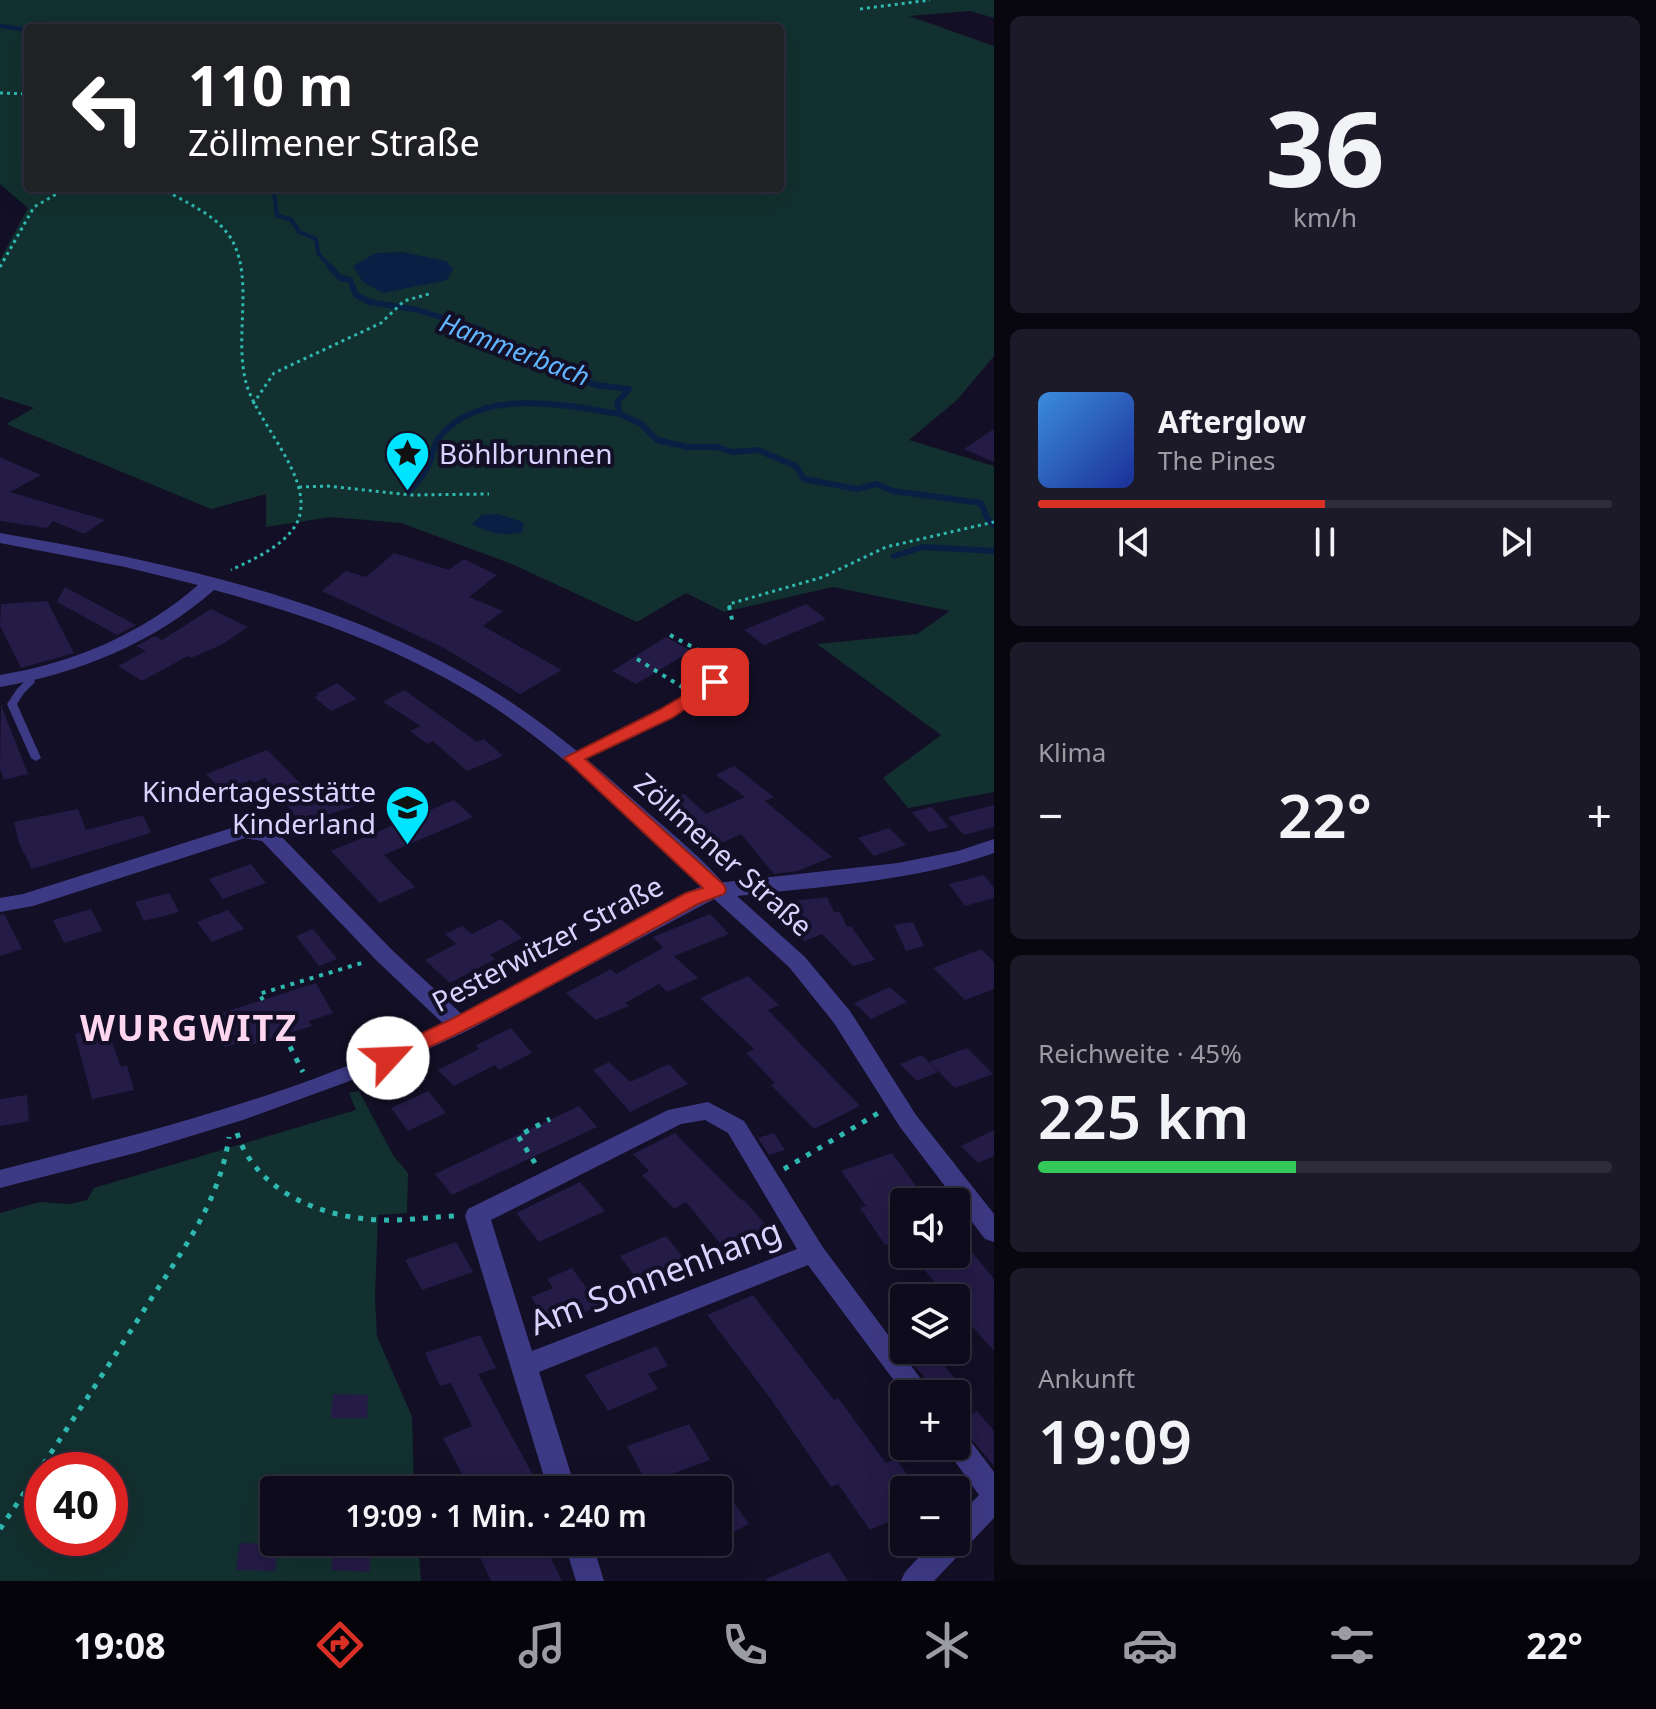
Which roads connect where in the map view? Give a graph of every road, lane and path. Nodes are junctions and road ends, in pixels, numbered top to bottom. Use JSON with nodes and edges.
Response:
{"nodes":[{"id":1,"x":930,"y":0,"type":"edge"},
{"id":2,"x":860,"y":9,"type":"dead end"},
{"id":3,"x":0,"y":93,"type":"edge"},
{"id":4,"x":24,"y":94,"type":"edge"},
{"id":5,"x":60,"y":192,"type":"edge"},
{"id":6,"x":168,"y":192,"type":"edge"},
{"id":7,"x":0,"y":267,"type":"edge"},
{"id":8,"x":429,"y":294,"type":"dead end"},
{"id":9,"x":253,"y":404,"type":"junction"},
{"id":10,"x":299,"y":487,"type":"junction"},
{"id":11,"x":489,"y":494,"type":"dead end"},
{"id":12,"x":992,"y":523,"type":"edge"},
{"id":13,"x":0,"y":538,"type":"edge"},
{"id":14,"x":230,"y":571,"type":"dead end"},
{"id":15,"x":209,"y":585,"type":"junction"},
{"id":16,"x":733,"y":624,"type":"dead end"},
{"id":17,"x":670,"y":635,"type":"dead end"},
{"id":18,"x":637,"y":659,"type":"dead end"},
{"id":19,"x":745,"y":663,"type":"dead end"},
{"id":20,"x":727,"y":665,"type":"dead end"},
{"id":21,"x":29,"y":677,"type":"junction"},
{"id":22,"x":0,"y":681,"type":"edge"},
{"id":23,"x":687,"y":690,"type":"dead end"},
{"id":24,"x":36,"y":758,"type":"dead end"},
{"id":25,"x":573,"y":758,"type":"junction"},
{"id":26,"x":994,"y":846,"type":"edge"},
{"id":27,"x":717,"y":890,"type":"junction"},
{"id":28,"x":0,"y":905,"type":"edge"},
{"id":29,"x":385,"y":956,"type":"junction"},
{"id":30,"x":263,"y":1000,"type":"dead end"},
{"id":31,"x":459,"y":1025,"type":"junction"},
{"id":32,"x":284,"y":1035,"type":"dead end"},
{"id":33,"x":300,"y":1066,"type":"dead end"},
{"id":34,"x":883,"y":1110,"type":"dead end"},
{"id":35,"x":550,"y":1119,"type":"dead end"},
{"id":36,"x":0,"y":1179,"type":"edge"},
{"id":37,"x":551,"y":1179,"type":"junction"},
{"id":38,"x":768,"y":1179,"type":"junction"},
{"id":39,"x":477,"y":1216,"type":"junction"},
{"id":40,"x":994,"y":1232,"type":"edge"},
{"id":41,"x":813,"y":1253,"type":"junction"},
{"id":42,"x":524,"y":1366,"type":"junction"},
{"id":43,"x":908,"y":1380,"type":"edge"},
{"id":44,"x":969,"y":1460,"type":"edge"},
{"id":45,"x":558,"y":1476,"type":"edge"},
{"id":46,"x":994,"y":1493,"type":"edge"},
{"id":47,"x":994,"y":1499,"type":"edge"},
{"id":48,"x":970,"y":1524,"type":"edge"},
{"id":49,"x":0,"y":1529,"type":"edge"},
{"id":50,"x":582,"y":1556,"type":"edge"},
{"id":51,"x":939,"y":1556,"type":"edge"},
{"id":52,"x":590,"y":1581,"type":"edge"},
{"id":53,"x":915,"y":1581,"type":"edge"}],
"edges":[{"from":1,"to":2,"type":"path"},
{"from":3,"to":4,"type":"path"},
{"from":5,"to":7,"type":"path"},
{"from":6,"to":9,"type":"path"},
{"from":8,"to":9,"type":"path"},
{"from":9,"to":10,"type":"path"},
{"from":10,"to":11,"type":"path"},
{"from":10,"to":14,"type":"path"},
{"from":12,"to":16,"type":"path"},
{"from":13,"to":15,"type":"street","name":"Zöllmener Straße"},
{"from":15,"to":21,"type":"street"},
{"from":15,"to":25,"type":"street","name":"Zöllmener Straße"},
{"from":17,"to":20,"type":"path"},
{"from":18,"to":23,"type":"path"},
{"from":19,"to":25,"type":"lane"},
{"from":21,"to":22,"type":"street"},
{"from":21,"to":24,"type":"lane"},
{"from":25,"to":27,"type":"street","name":"Zöllmener Straße"},
{"from":26,"to":27,"type":"street","name":"Pesterwitzer Straße"},
{"from":27,"to":31,"type":"street","name":"Pesterwitzer Straße"},
{"from":27,"to":40,"type":"street","name":"Zöllmener Straße"},
{"from":28,"to":29,"type":"street"},
{"from":29,"to":30,"type":"path"},
{"from":29,"to":31,"type":"street"},
{"from":31,"to":36,"type":"street","name":"Pesterwitzer Straße"},
{"from":32,"to":33,"type":"path"},
{"from":34,"to":38,"type":"path"},
{"from":35,"to":37,"type":"path"},
{"from":37,"to":38,"type":"street","name":"Am Sonnenhang"},
{"from":37,"to":39,"type":"street","name":"Am Sonnenhang"},
{"from":38,"to":41,"type":"street","name":"Am Sonnenhang"},
{"from":39,"to":42,"type":"street","name":"Am Sonnenhang"},
{"from":39,"to":49,"type":"path"},
{"from":41,"to":42,"type":"street","name":"Am Sonnenhang"},
{"from":41,"to":43,"type":"street","name":"Am Sonnenhang"},
{"from":42,"to":45,"type":"street","name":"Am Sonnenhang"},
{"from":44,"to":46,"type":"street"},
{"from":47,"to":48,"type":"street"},
{"from":50,"to":52,"type":"street"},
{"from":51,"to":53,"type":"street"}]}
